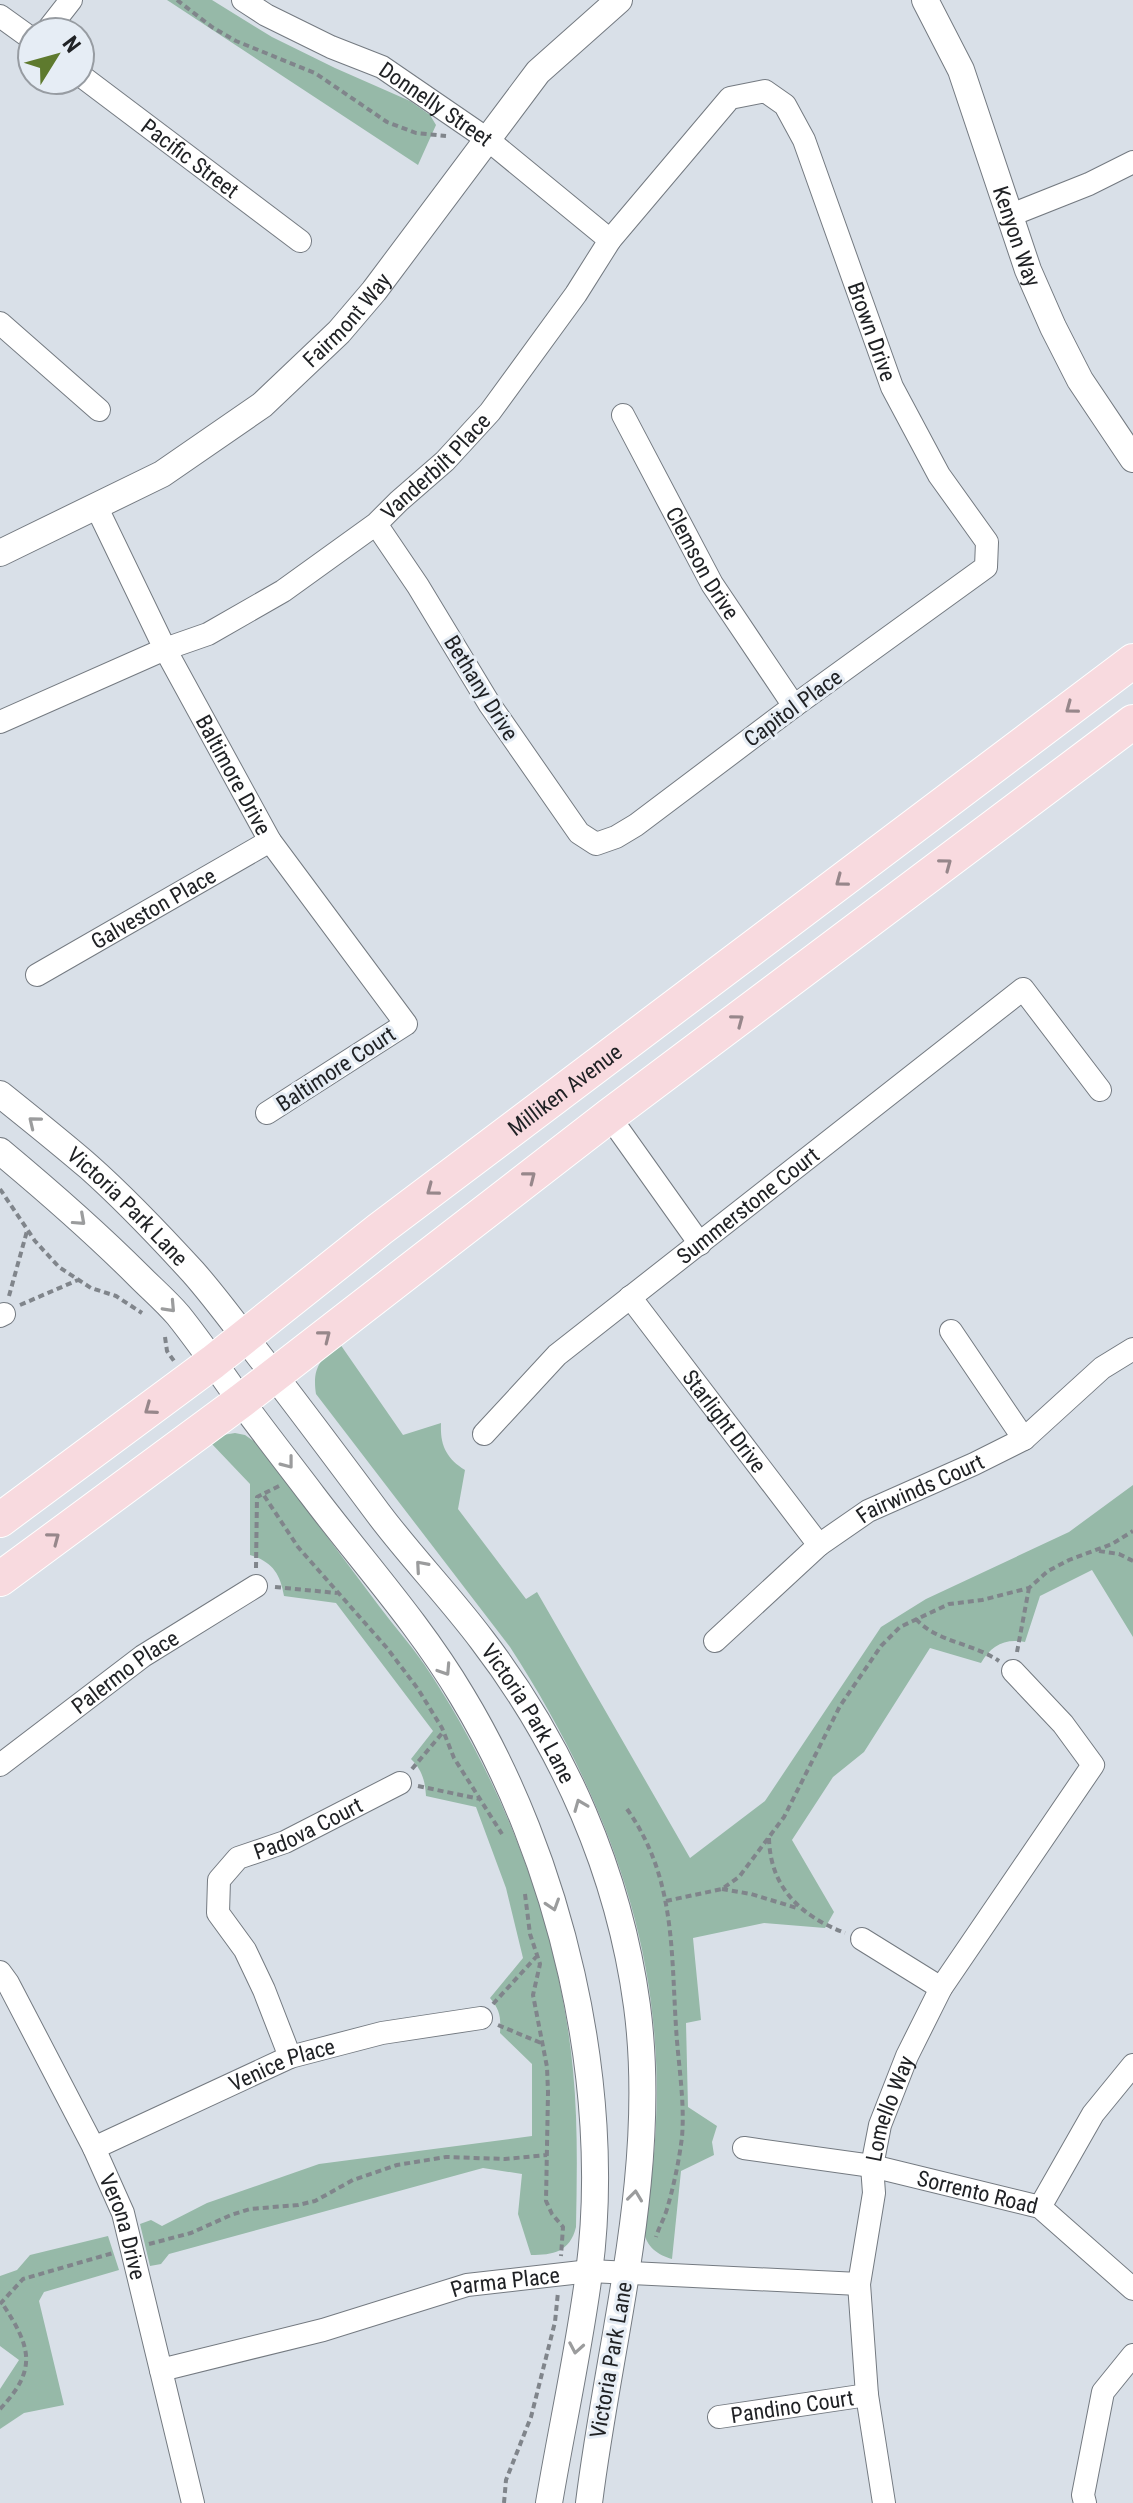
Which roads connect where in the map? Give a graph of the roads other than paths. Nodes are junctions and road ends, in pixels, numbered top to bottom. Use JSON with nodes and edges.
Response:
{"nodes":[{"id":1,"x":71,"y":0,"type":"edge"},
{"id":2,"x":243,"y":0,"type":"edge"},
{"id":3,"x":619,"y":0,"type":"edge"},
{"id":4,"x":925,"y":0,"type":"edge"},
{"id":5,"x":58,"y":16,"type":"edge"},
{"id":6,"x":96,"y":87,"type":"edge"},
{"id":7,"x":765,"y":91,"type":"joint"},
{"id":8,"x":487,"y":139,"type":"junction"},
{"id":9,"x":1133,"y":162,"type":"edge"},
{"id":10,"x":1011,"y":215,"type":"junction"},
{"id":11,"x":610,"y":240,"type":"junction"},
{"id":12,"x":300,"y":241,"type":"dead end"},
{"id":13,"x":0,"y":323,"type":"edge"},
{"id":14,"x":99,"y":410,"type":"dead end"},
{"id":15,"x":623,"y":415,"type":"dead end"},
{"id":16,"x":1133,"y":459,"type":"edge"},
{"id":17,"x":96,"y":506,"type":"junction"},
{"id":18,"x":376,"y":524,"type":"junction"},
{"id":19,"x":0,"y":553,"type":"edge"},
{"id":20,"x":986,"y":567,"type":"joint"},
{"id":21,"x":165,"y":649,"type":"junction"},
{"id":22,"x":1133,"y":661,"type":"edge"},
{"id":23,"x":794,"y":706,"type":"junction"},
{"id":24,"x":0,"y":722,"type":"edge"},
{"id":25,"x":1133,"y":722,"type":"edge"},
{"id":26,"x":270,"y":841,"type":"junction"},
{"id":27,"x":596,"y":844,"type":"joint"},
{"id":28,"x":37,"y":975,"type":"dead end"},
{"id":29,"x":406,"y":1024,"type":"joint"},
{"id":30,"x":1100,"y":1090,"type":"dead end"},
{"id":31,"x":0,"y":1094,"type":"edge"},
{"id":32,"x":267,"y":1113,"type":"dead end"},
{"id":33,"x":609,"y":1116,"type":"junction"},
{"id":34,"x":0,"y":1151,"type":"edge"},
{"id":35,"x":700,"y":1244,"type":"junction"},
{"id":36,"x":630,"y":1297,"type":"junction"},
{"id":37,"x":951,"y":1331,"type":"dead end"},
{"id":38,"x":245,"y":1337,"type":"junction"},
{"id":39,"x":1133,"y":1349,"type":"edge"},
{"id":40,"x":213,"y":1362,"type":"junction"},
{"id":41,"x":274,"y":1375,"type":"junction"},
{"id":42,"x":241,"y":1401,"type":"junction"},
{"id":43,"x":484,"y":1434,"type":"dead end"},
{"id":44,"x":1024,"y":1439,"type":"junction"},
{"id":45,"x":0,"y":1520,"type":"edge"},
{"id":46,"x":819,"y":1545,"type":"junction"},
{"id":47,"x":0,"y":1579,"type":"edge"},
{"id":48,"x":256,"y":1586,"type":"road end"},
{"id":49,"x":715,"y":1641,"type":"dead end"},
{"id":50,"x":1013,"y":1671,"type":"road end"},
{"id":51,"x":0,"y":1765,"type":"edge"},
{"id":52,"x":400,"y":1783,"type":"road end"},
{"id":53,"x":862,"y":1939,"type":"road end"},
{"id":54,"x":0,"y":1972,"type":"edge"},
{"id":55,"x":941,"y":1988,"type":"junction"},
{"id":56,"x":481,"y":2018,"type":"road end"},
{"id":57,"x":290,"y":2057,"type":"junction"},
{"id":58,"x":1133,"y":2065,"type":"edge"},
{"id":59,"x":94,"y":2148,"type":"junction"},
{"id":60,"x":744,"y":2148,"type":"dead end"},
{"id":61,"x":872,"y":2166,"type":"junction"},
{"id":62,"x":1040,"y":2207,"type":"junction"},
{"id":63,"x":590,"y":2271,"type":"junction"},
{"id":64,"x":638,"y":2274,"type":"junction"},
{"id":65,"x":859,"y":2284,"type":"junction"},
{"id":66,"x":1133,"y":2289,"type":"edge"},
{"id":67,"x":1133,"y":2355,"type":"edge"},
{"id":68,"x":161,"y":2370,"type":"junction"},
{"id":69,"x":867,"y":2395,"type":"junction"},
{"id":70,"x":719,"y":2417,"type":"dead end"},
{"id":71,"x":193,"y":2503,"type":"edge"},
{"id":72,"x":549,"y":2503,"type":"edge"},
{"id":73,"x":589,"y":2503,"type":"edge"},
{"id":74,"x":884,"y":2503,"type":"edge"},
{"id":75,"x":1085,"y":2503,"type":"edge"}],
"edges":[{"from":1,"to":5,"type":"street"},
{"from":2,"to":8,"type":"street","name":"Donnelly Street"},
{"from":3,"to":8,"type":"street","name":"Fairmont Way"},
{"from":4,"to":10,"type":"street","name":"Kenyon Way"},
{"from":6,"to":12,"type":"street","name":"Pacific Street"},
{"from":7,"to":11,"type":"street","name":"Vanderbilt Place"},
{"from":7,"to":20,"type":"street","name":"Brown Drive"},
{"from":8,"to":11,"type":"street","name":"Donnelly Street"},
{"from":8,"to":17,"type":"street","name":"Fairmont Way"},
{"from":9,"to":10,"type":"street"},
{"from":10,"to":16,"type":"street","name":"Kenyon Way"},
{"from":11,"to":18,"type":"street","name":"Vanderbilt Place"},
{"from":13,"to":14,"type":"street"},
{"from":15,"to":23,"type":"street","name":"Clemson Drive"},
{"from":17,"to":19,"type":"street","name":"Fairmont Way"},
{"from":17,"to":21,"type":"street","name":"Baltimore Drive"},
{"from":18,"to":21,"type":"street","name":"Vanderbilt Place"},
{"from":18,"to":27,"type":"street","name":"Bethany Drive"},
{"from":20,"to":23,"type":"street","name":"Capitol Place"},
{"from":21,"to":24,"type":"street","name":"Vanderbilt Place"},
{"from":21,"to":26,"type":"street","name":"Baltimore Drive"},
{"from":22,"to":38,"type":"main road","name":"Milliken Avenue","one_way":true},
{"from":23,"to":27,"type":"street","name":"Capitol Place"},
{"from":33,"to":25,"type":"main road","one_way":true},
{"from":26,"to":28,"type":"street","name":"Galveston Place"},
{"from":26,"to":29,"type":"street","name":"Baltimore Drive"},
{"from":29,"to":32,"type":"street","name":"Baltimore Court"},
{"from":30,"to":35,"type":"street","name":"Summerstone Court"},
{"from":38,"to":31,"type":"street","name":"Victoria Park Lane","one_way":true},
{"from":33,"to":35,"type":"street"},
{"from":41,"to":33,"type":"main road","one_way":true},
{"from":34,"to":40,"type":"street","name":"Victoria Park Lane","one_way":true},
{"from":35,"to":36,"type":"street","name":"Summerstone Court"},
{"from":36,"to":43,"type":"street","name":"Summerstone Court"},
{"from":36,"to":46,"type":"street","name":"Starlight Drive"},
{"from":37,"to":44,"type":"street"},
{"from":38,"to":40,"type":"main road","name":"Milliken Avenue"},
{"from":38,"to":41,"type":"street","name":"Victoria Park Lane"},
{"from":39,"to":44,"type":"street","name":"Fairwinds Court"},
{"from":40,"to":42,"type":"street","name":"Victoria Park Lane"},
{"from":40,"to":45,"type":"main road","name":"Milliken Avenue","one_way":true},
{"from":41,"to":42,"type":"main road"},
{"from":64,"to":41,"type":"street","name":"Victoria Park Lane","one_way":true},
{"from":47,"to":42,"type":"main road","one_way":true},
{"from":42,"to":63,"type":"street","name":"Victoria Park Lane","one_way":true},
{"from":44,"to":46,"type":"street","name":"Fairwinds Court"},
{"from":46,"to":49,"type":"street","name":"Fairwinds Court"},
{"from":48,"to":51,"type":"street","name":"Palermo Place"},
{"from":50,"to":55,"type":"street","name":"Lomello Way"},
{"from":52,"to":57,"type":"street","name":"Padova Court"},
{"from":53,"to":55,"type":"street"},
{"from":54,"to":59,"type":"street","name":"Verona Drive"},
{"from":55,"to":61,"type":"street","name":"Lomello Way"},
{"from":56,"to":57,"type":"street","name":"Venice Place"},
{"from":57,"to":59,"type":"street","name":"Venice Place"},
{"from":58,"to":62,"type":"street"},
{"from":59,"to":68,"type":"street","name":"Verona Drive"},
{"from":60,"to":61,"type":"street","name":"Sorrento Road"},
{"from":61,"to":62,"type":"street","name":"Sorrento Road"},
{"from":61,"to":65,"type":"street","name":"Lomello Way"},
{"from":62,"to":66,"type":"street","name":"Sorrento Road"},
{"from":63,"to":64,"type":"street","name":"Parma Place"},
{"from":63,"to":68,"type":"street","name":"Parma Place"},
{"from":63,"to":72,"type":"street","name":"Victoria Park Lane","one_way":true},
{"from":64,"to":65,"type":"street","name":"Parma Place"},
{"from":64,"to":73,"type":"street","name":"Victoria Park Lane"},
{"from":65,"to":69,"type":"street","name":"Lomello Way"},
{"from":67,"to":75,"type":"street"},
{"from":68,"to":71,"type":"street","name":"Verona Drive"},
{"from":69,"to":70,"type":"street","name":"Pandino Court"},
{"from":69,"to":74,"type":"street","name":"Lomello Way"}]}
